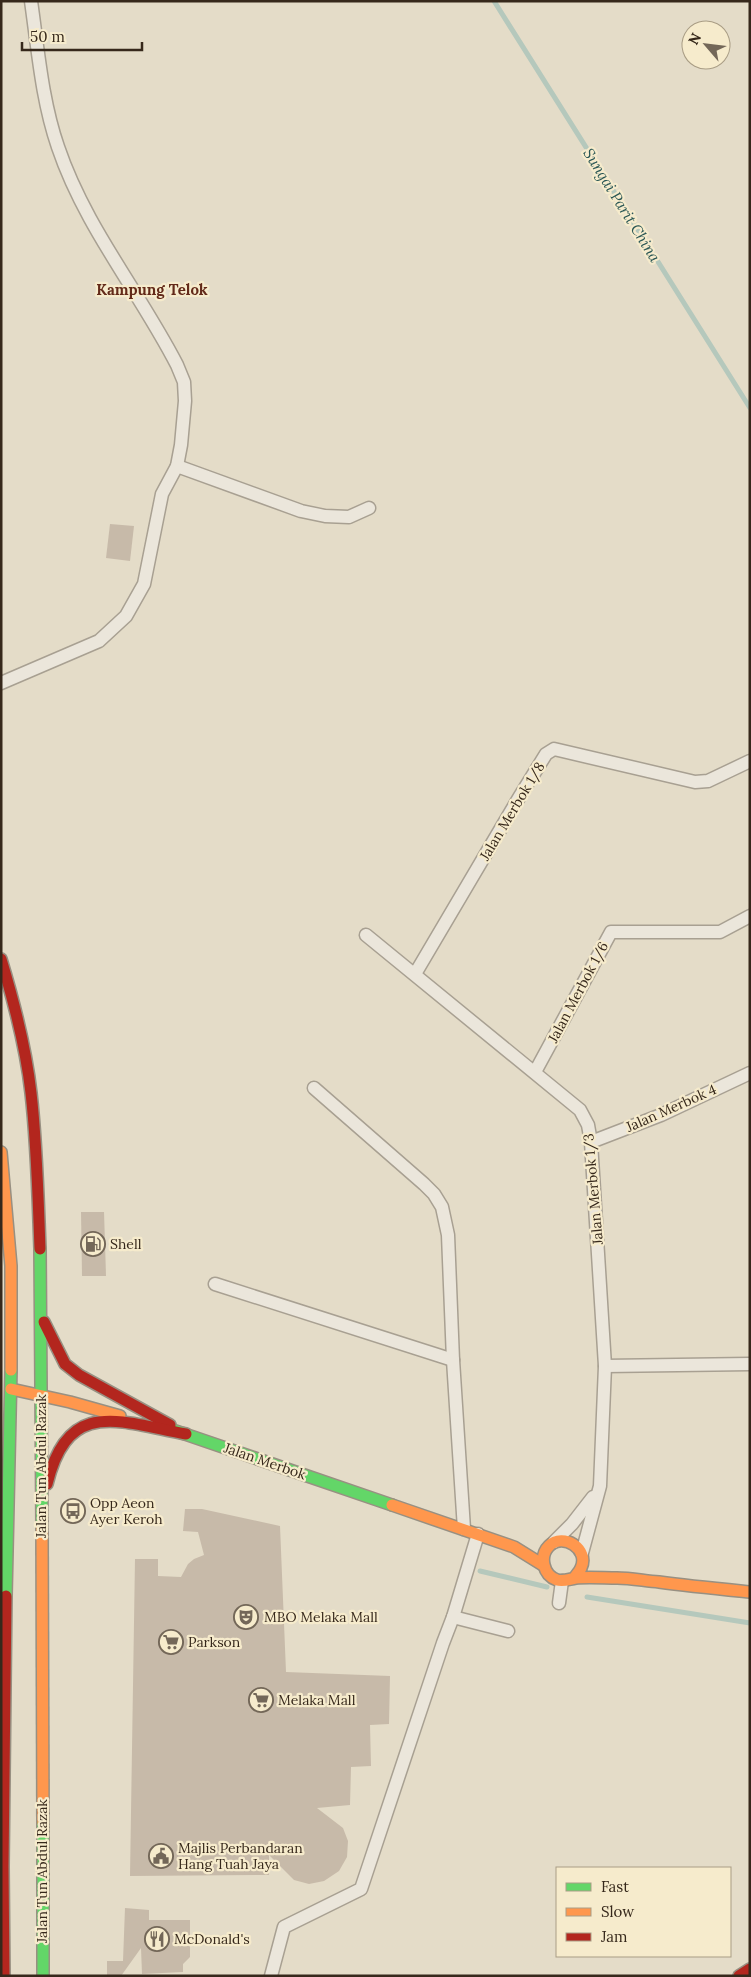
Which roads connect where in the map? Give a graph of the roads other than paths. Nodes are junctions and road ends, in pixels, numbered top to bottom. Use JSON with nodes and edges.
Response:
{"nodes":[{"id":1,"x":31,"y":1,"type":"edge"},
{"id":2,"x":177,"y":466,"type":"junction"},
{"id":3,"x":369,"y":508,"type":"dead end"},
{"id":4,"x":1,"y":682,"type":"edge"},
{"id":5,"x":750,"y":761,"type":"edge"},
{"id":6,"x":750,"y":916,"type":"edge"},
{"id":7,"x":366,"y":935,"type":"dead end"},
{"id":8,"x":1,"y":960,"type":"edge"},
{"id":9,"x":415,"y":974,"type":"junction"},
{"id":10,"x":535,"y":1072,"type":"junction"},
{"id":11,"x":750,"y":1073,"type":"edge"},
{"id":12,"x":314,"y":1088,"type":"dead end"},
{"id":13,"x":591,"y":1142,"type":"junction"},
{"id":14,"x":1,"y":1152,"type":"edge"},
{"id":15,"x":216,"y":1284,"type":"dead end"},
{"id":16,"x":41,"y":1316,"type":"junction"},
{"id":17,"x":452,"y":1360,"type":"junction"},
{"id":18,"x":750,"y":1364,"type":"edge"},
{"id":19,"x":605,"y":1366,"type":"junction"},
{"id":20,"x":11,"y":1389,"type":"junction"},
{"id":21,"x":41,"y":1395,"type":"junction"},
{"id":22,"x":186,"y":1434,"type":"junction"},
{"id":23,"x":600,"y":1486,"type":"junction"},
{"id":24,"x":41,"y":1520,"type":"junction"},
{"id":25,"x":464,"y":1529,"type":"junction"},
{"id":26,"x":478,"y":1534,"type":"junction"},
{"id":27,"x":551,"y":1545,"type":"junction"},
{"id":28,"x":514,"y":1547,"type":"junction"},
{"id":29,"x":583,"y":1556,"type":"junction"},
{"id":30,"x":4,"y":1559,"type":"edge"},
{"id":31,"x":543,"y":1565,"type":"junction"},
{"id":32,"x":575,"y":1578,"type":"junction"},
{"id":33,"x":617,"y":1578,"type":"junction"},
{"id":34,"x":562,"y":1581,"type":"junction"},
{"id":35,"x":750,"y":1592,"type":"edge"},
{"id":36,"x":559,"y":1603,"type":"dead end"},
{"id":37,"x":454,"y":1617,"type":"junction"},
{"id":38,"x":508,"y":1631,"type":"dead end"},
{"id":39,"x":4,"y":1651,"type":"edge"},
{"id":40,"x":750,"y":1969,"type":"edge"},
{"id":41,"x":4,"y":1976,"type":"edge"},
{"id":42,"x":43,"y":1976,"type":"edge"},
{"id":43,"x":271,"y":1976,"type":"edge"},
{"id":44,"x":739,"y":1976,"type":"edge"}],
"edges":[{"from":1,"to":2,"type":"street"},
{"from":2,"to":3,"type":"street"},
{"from":2,"to":4,"type":"street"},
{"from":5,"to":9,"type":"street","name":"Jalan Merbok 1/8"},
{"from":6,"to":10,"type":"street","name":"Jalan Merbok 1/6"},
{"from":7,"to":9,"type":"street","name":"Jalan Merbok 1/3"},
{"from":8,"to":16,"type":"main road","name":"Jalan Tun Abdul Razak"},
{"from":9,"to":10,"type":"street","name":"Jalan Merbok 1/3"},
{"from":10,"to":13,"type":"street","name":"Jalan Merbok 1/3"},
{"from":11,"to":13,"type":"street","name":"Jalan Merbok 4"},
{"from":12,"to":17,"type":"street"},
{"from":13,"to":19,"type":"street","name":"Jalan Merbok 1/3"},
{"from":14,"to":20,"type":"main road"},
{"from":15,"to":17,"type":"street"},
{"from":16,"to":21,"type":"main road","name":"Jalan Tun Abdul Razak"},
{"from":16,"to":22,"type":"main road"},
{"from":17,"to":25,"type":"street"},
{"from":18,"to":19,"type":"street"},
{"from":19,"to":23,"type":"street","name":"Jalan Merbok 1/3"},
{"from":20,"to":21,"type":"main road","name":"Jalan Merbok"},
{"from":20,"to":30,"type":"main road"},
{"from":21,"to":22,"type":"main road","name":"Jalan Merbok"},
{"from":21,"to":24,"type":"main road","name":"Jalan Tun Abdul Razak"},
{"from":22,"to":24,"type":"main road"},
{"from":22,"to":25,"type":"main road","name":"Jalan Merbok"},
{"from":23,"to":27,"type":"street"},
{"from":23,"to":29,"type":"street","name":"Jalan Merbok 1/3"},
{"from":24,"to":42,"type":"main road","name":"Jalan Tun Abdul Razak"},
{"from":25,"to":26,"type":"main road","name":"Jalan Merbok"},
{"from":26,"to":28,"type":"main road","name":"Jalan Merbok"},
{"from":26,"to":37,"type":"street"},
{"from":27,"to":28,"type":"main road","name":"Jalan Merbok"},
{"from":27,"to":29,"type":"main road"},
{"from":27,"to":31,"type":"main road"},
{"from":28,"to":31,"type":"main road","name":"Jalan Merbok"},
{"from":29,"to":32,"type":"main road"},
{"from":29,"to":33,"type":"main road"},
{"from":30,"to":39,"type":"main road"},
{"from":31,"to":34,"type":"main road"},
{"from":32,"to":33,"type":"main road"},
{"from":32,"to":34,"type":"main road"},
{"from":33,"to":35,"type":"main road"},
{"from":34,"to":36,"type":"street"},
{"from":37,"to":38,"type":"street"},
{"from":37,"to":43,"type":"street"},
{"from":39,"to":41,"type":"main road"},
{"from":40,"to":44,"type":"main road"}]}
